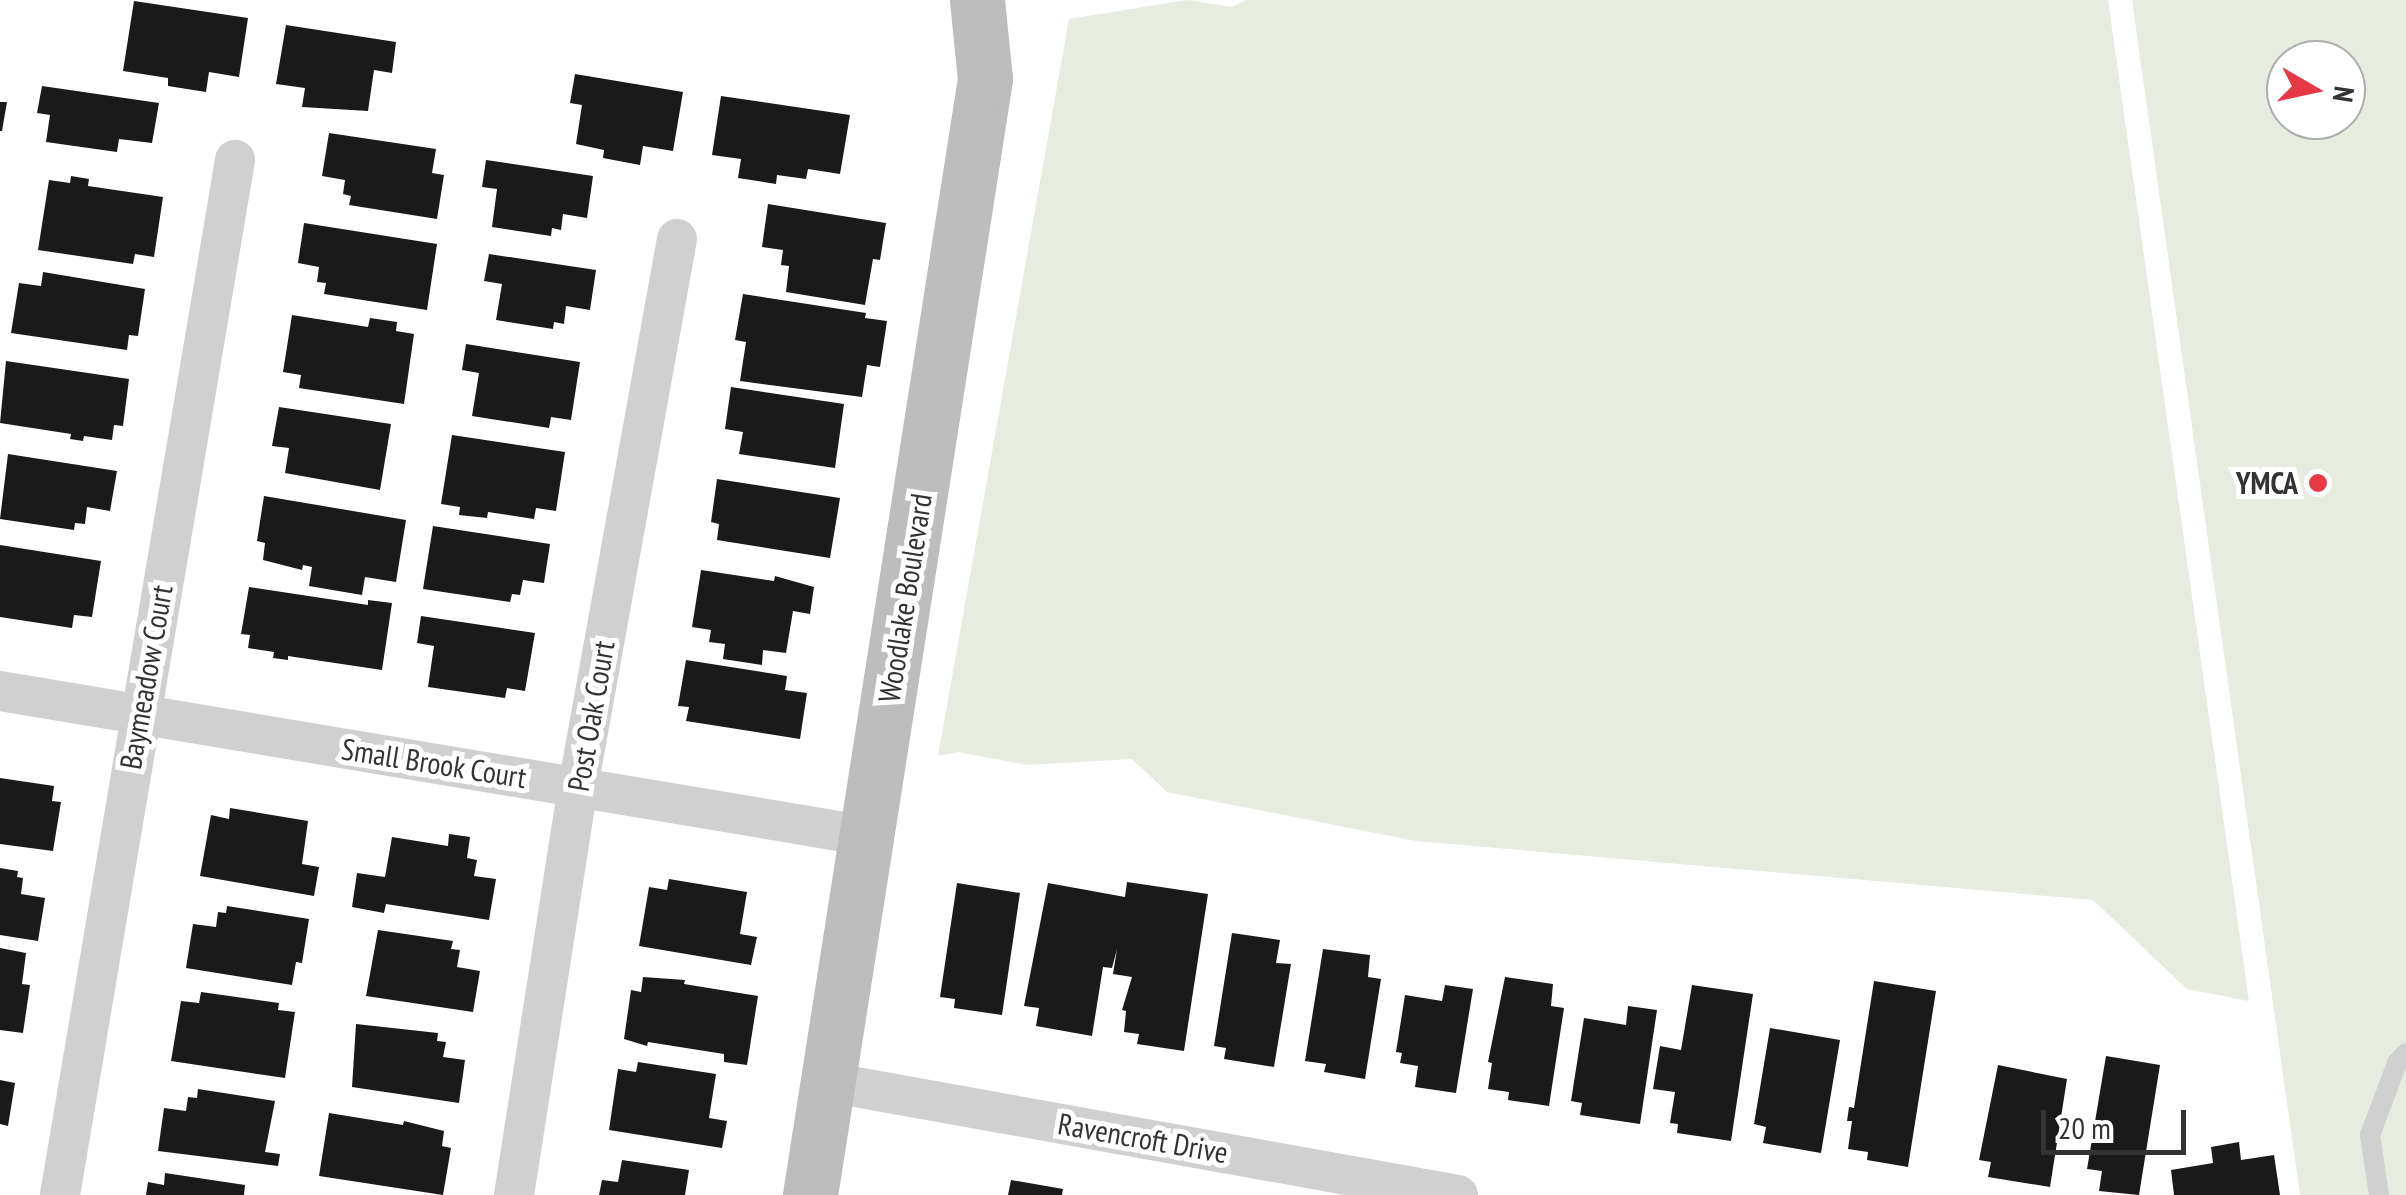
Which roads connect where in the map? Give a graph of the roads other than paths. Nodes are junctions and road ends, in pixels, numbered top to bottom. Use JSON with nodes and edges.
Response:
{"nodes":[{"id":1,"x":977,"y":0,"type":"edge"},
{"id":2,"x":235,"y":160,"type":"dead end"},
{"id":3,"x":677,"y":239,"type":"dead end"},
{"id":4,"x":0,"y":691,"type":"edge"},
{"id":5,"x":140,"y":714,"type":"junction"},
{"id":6,"x":578,"y":787,"type":"junction"},
{"id":7,"x":868,"y":836,"type":"junction"},
{"id":8,"x":2406,"y":1054,"type":"edge"},
{"id":9,"x":828,"y":1082,"type":"junction"},
{"id":10,"x":60,"y":1195,"type":"edge"},
{"id":11,"x":514,"y":1195,"type":"edge"},
{"id":12,"x":810,"y":1195,"type":"edge"},
{"id":13,"x":1458,"y":1195,"type":"edge"},
{"id":14,"x":2379,"y":1195,"type":"edge"}],
"edges":[{"from":1,"to":7,"type":"street","name":"Woodlake Boulevard"},
{"from":2,"to":5,"type":"street","name":"Baymeadow Court"},
{"from":3,"to":6,"type":"street","name":"Post Oak Court"},
{"from":4,"to":5,"type":"street","name":"Small Brook Court"},
{"from":5,"to":6,"type":"street","name":"Small Brook Court"},
{"from":5,"to":10,"type":"street","name":"Baymeadow Court"},
{"from":6,"to":7,"type":"street","name":"Small Brook Court"},
{"from":6,"to":11,"type":"street","name":"Post Oak Court"},
{"from":7,"to":9,"type":"street","name":"Woodlake Boulevard"},
{"from":8,"to":14,"type":"lane"},
{"from":9,"to":12,"type":"street","name":"Woodlake Boulevard"},
{"from":9,"to":13,"type":"street","name":"Ravencroft Drive"}]}
